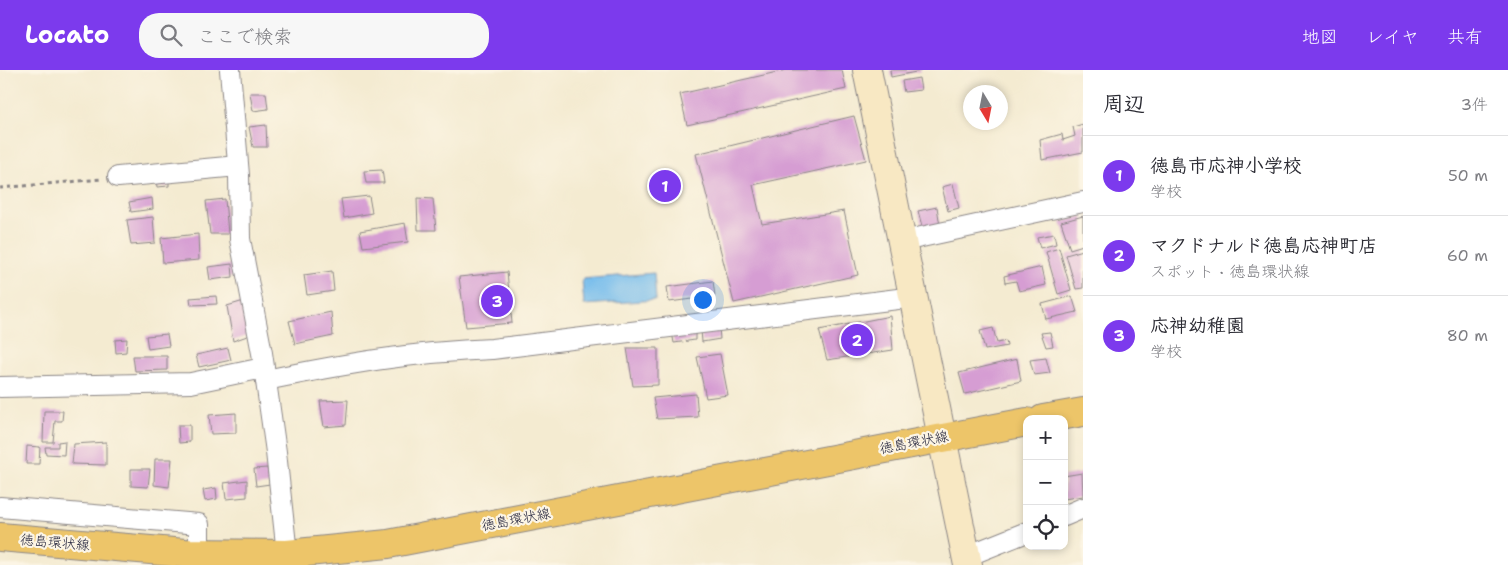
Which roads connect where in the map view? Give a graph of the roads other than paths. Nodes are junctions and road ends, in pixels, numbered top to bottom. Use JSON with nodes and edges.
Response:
{"nodes":[{"id":1,"x":230,"y":70,"type":"edge"},
{"id":2,"x":867,"y":70,"type":"edge"},
{"id":3,"x":238,"y":166,"type":"junction"},
{"id":4,"x":118,"y":177,"type":"road end"},
{"id":5,"x":1083,"y":202,"type":"edge"},
{"id":6,"x":903,"y":241,"type":"junction"},
{"id":7,"x":914,"y":297,"type":"junction"},
{"id":8,"x":264,"y":374,"type":"junction"},
{"id":9,"x":0,"y":387,"type":"edge"},
{"id":10,"x":1083,"y":412,"type":"edge"},
{"id":11,"x":1066,"y":415,"type":"edge"},
{"id":12,"x":1023,"y":423,"type":"edge"},
{"id":13,"x":943,"y":436,"type":"junction"},
{"id":14,"x":0,"y":507,"type":"edge"},
{"id":15,"x":1083,"y":508,"type":"edge"},
{"id":16,"x":1068,"y":514,"type":"edge"},
{"id":17,"x":1023,"y":534,"type":"edge"},
{"id":18,"x":0,"y":537,"type":"edge"},
{"id":19,"x":287,"y":554,"type":"junction"},
{"id":20,"x":202,"y":557,"type":"edge"},
{"id":21,"x":968,"y":560,"type":"edge"}],
"edges":[{"from":1,"to":3,"type":"street"},
{"from":2,"to":6,"type":"street"},
{"from":3,"to":4,"type":"street"},
{"from":3,"to":8,"type":"street"},
{"from":5,"to":6,"type":"street"},
{"from":6,"to":7,"type":"street"},
{"from":7,"to":8,"type":"street"},
{"from":7,"to":13,"type":"street"},
{"from":8,"to":9,"type":"street"},
{"from":8,"to":19,"type":"street"},
{"from":10,"to":11,"type":"main road"},
{"from":12,"to":13,"type":"main road","name":"徳島環状線"},
{"from":13,"to":19,"type":"main road","name":"徳島環状線"},
{"from":13,"to":21,"type":"street"},
{"from":14,"to":20,"type":"street"},
{"from":15,"to":16,"type":"street"},
{"from":17,"to":21,"type":"street"},
{"from":18,"to":20,"type":"main road","name":"徳島環状線"},
{"from":19,"to":20,"type":"main road","name":"徳島環状線"}]}
